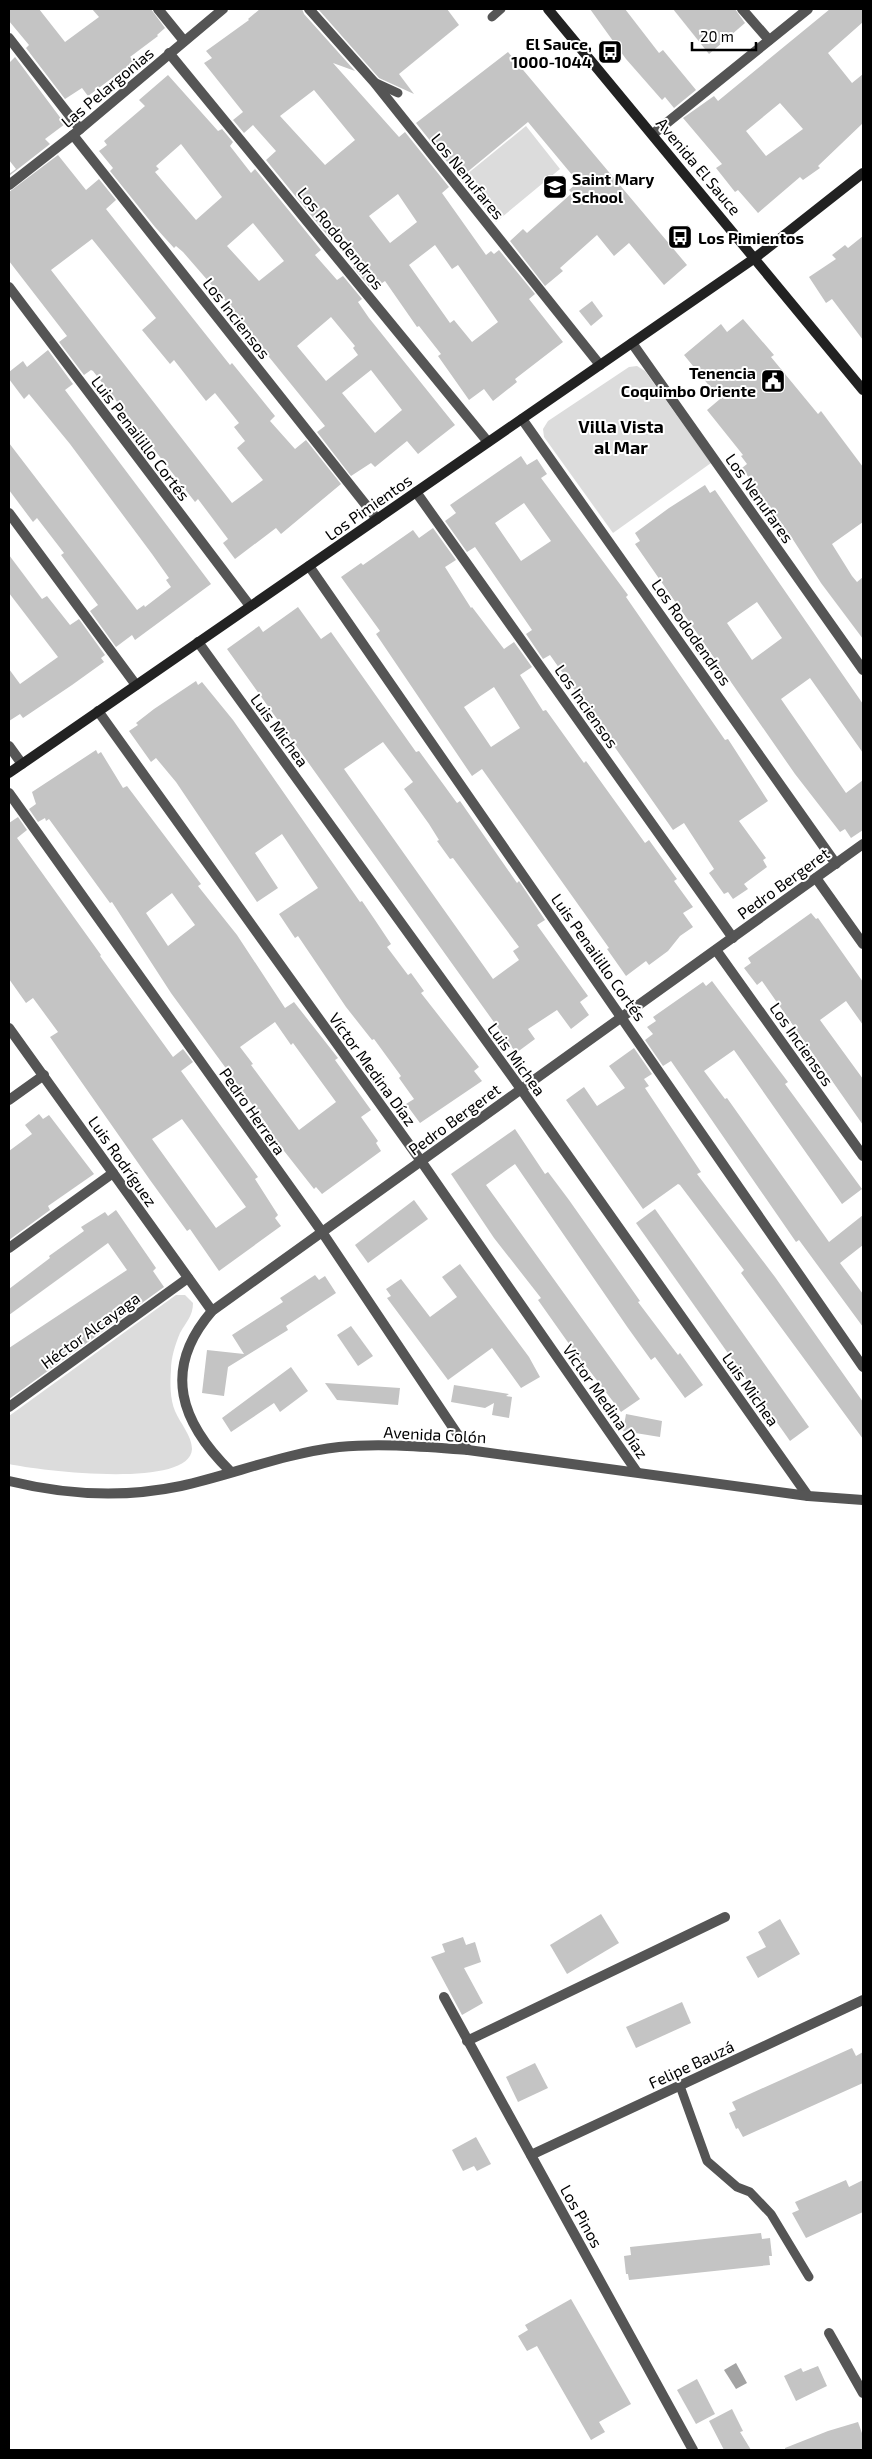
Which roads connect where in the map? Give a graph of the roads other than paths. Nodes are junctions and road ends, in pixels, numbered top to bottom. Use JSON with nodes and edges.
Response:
{"nodes":[{"id":1,"x":158,"y":9,"type":"edge"},
{"id":2,"x":223,"y":9,"type":"edge"},
{"id":3,"x":309,"y":9,"type":"edge"},
{"id":4,"x":501,"y":9,"type":"edge"},
{"id":5,"x":548,"y":9,"type":"edge"},
{"id":6,"x":742,"y":9,"type":"edge"},
{"id":7,"x":808,"y":9,"type":"edge"},
{"id":8,"x":492,"y":17,"type":"dead end"},
{"id":9,"x":9,"y":38,"type":"edge"},
{"id":10,"x":769,"y":40,"type":"junction"},
{"id":11,"x":184,"y":41,"type":"junction"},
{"id":12,"x":170,"y":53,"type":"junction"},
{"id":13,"x":374,"y":82,"type":"junction"},
{"id":14,"x":398,"y":93,"type":"dead end"},
{"id":15,"x":77,"y":132,"type":"junction"},
{"id":16,"x":653,"y":134,"type":"junction"},
{"id":17,"x":863,"y":174,"type":"edge"},
{"id":18,"x":9,"y":185,"type":"edge"},
{"id":19,"x":756,"y":258,"type":"junction"},
{"id":20,"x":9,"y":287,"type":"edge"},
{"id":21,"x":632,"y":343,"type":"junction"},
{"id":22,"x":600,"y":365,"type":"junction"},
{"id":23,"x":863,"y":390,"type":"edge"},
{"id":24,"x":522,"y":419,"type":"junction"},
{"id":25,"x":488,"y":442,"type":"junction"},
{"id":26,"x":416,"y":492,"type":"junction"},
{"id":27,"x":9,"y":513,"type":"edge"},
{"id":28,"x":377,"y":519,"type":"junction"},
{"id":29,"x":309,"y":566,"type":"junction"},
{"id":30,"x":250,"y":606,"type":"junction"},
{"id":31,"x":198,"y":642,"type":"junction"},
{"id":32,"x":863,"y":670,"type":"edge"},
{"id":33,"x":136,"y":685,"type":"junction"},
{"id":34,"x":98,"y":711,"type":"junction"},
{"id":35,"x":9,"y":746,"type":"edge"},
{"id":36,"x":22,"y":764,"type":"junction"},
{"id":37,"x":9,"y":773,"type":"edge"},
{"id":38,"x":9,"y":793,"type":"edge"},
{"id":39,"x":863,"y":844,"type":"edge"},
{"id":40,"x":836,"y":864,"type":"junction"},
{"id":41,"x":816,"y":878,"type":"junction"},
{"id":42,"x":733,"y":938,"type":"junction"},
{"id":43,"x":863,"y":944,"type":"edge"},
{"id":44,"x":716,"y":950,"type":"junction"},
{"id":45,"x":622,"y":1017,"type":"junction"},
{"id":46,"x":9,"y":1028,"type":"edge"},
{"id":47,"x":44,"y":1075,"type":"junction"},
{"id":48,"x":521,"y":1089,"type":"junction"},
{"id":49,"x":9,"y":1100,"type":"edge"},
{"id":50,"x":863,"y":1156,"type":"edge"},
{"id":51,"x":421,"y":1161,"type":"junction"},
{"id":52,"x":114,"y":1173,"type":"junction"},
{"id":53,"x":322,"y":1232,"type":"junction"},
{"id":54,"x":9,"y":1248,"type":"edge"},
{"id":55,"x":188,"y":1278,"type":"junction"},
{"id":56,"x":212,"y":1311,"type":"junction"},
{"id":57,"x":863,"y":1367,"type":"edge"},
{"id":58,"x":9,"y":1407,"type":"edge"},
{"id":59,"x":468,"y":1450,"type":"junction"},
{"id":60,"x":231,"y":1472,"type":"junction"},
{"id":61,"x":637,"y":1472,"type":"junction"},
{"id":62,"x":9,"y":1481,"type":"edge"},
{"id":63,"x":808,"y":1496,"type":"junction"},
{"id":64,"x":863,"y":1500,"type":"edge"},
{"id":65,"x":725,"y":1917,"type":"dead end"},
{"id":66,"x":444,"y":1997,"type":"dead end"},
{"id":67,"x":863,"y":2000,"type":"edge"},
{"id":68,"x":467,"y":2041,"type":"junction"},
{"id":69,"x":680,"y":2086,"type":"junction"},
{"id":70,"x":531,"y":2155,"type":"junction"},
{"id":71,"x":809,"y":2277,"type":"dead end"},
{"id":72,"x":829,"y":2333,"type":"dead end"},
{"id":73,"x":863,"y":2393,"type":"edge"},
{"id":74,"x":694,"y":2450,"type":"edge"}],
"edges":[{"from":1,"to":11,"type":"street"},
{"from":2,"to":11,"type":"street","name":"Las Pelargonias"},
{"from":3,"to":13,"type":"street","name":"Los Nenufares"},
{"from":4,"to":8,"type":"lane"},
{"from":5,"to":16,"type":"street","name":"Avenida El Sauce"},
{"from":6,"to":10,"type":"street"},
{"from":7,"to":10,"type":"street"},
{"from":9,"to":15,"type":"street","name":"Los Inciensos"},
{"from":10,"to":16,"type":"street"},
{"from":11,"to":12,"type":"street","name":"Las Pelargonias"},
{"from":12,"to":15,"type":"street","name":"Las Pelargonias"},
{"from":12,"to":25,"type":"street","name":"Los Rododendros"},
{"from":13,"to":14,"type":"lane"},
{"from":13,"to":22,"type":"street","name":"Los Nenufares"},
{"from":15,"to":18,"type":"street","name":"Las Pelargonias"},
{"from":15,"to":28,"type":"street","name":"Los Inciensos"},
{"from":16,"to":19,"type":"street","name":"Avenida El Sauce"},
{"from":17,"to":19,"type":"street","name":"Los Pimientos"},
{"from":19,"to":21,"type":"street","name":"Los Pimientos"},
{"from":19,"to":23,"type":"street","name":"Avenida El Sauce"},
{"from":20,"to":30,"type":"street","name":"Luis Penailillo Cortés"},
{"from":21,"to":22,"type":"street","name":"Los Pimientos"},
{"from":21,"to":32,"type":"street","name":"Los Nenufares"},
{"from":22,"to":24,"type":"street","name":"Los Pimientos"},
{"from":24,"to":25,"type":"street","name":"Los Pimientos"},
{"from":24,"to":40,"type":"street","name":"Los Rododendros"},
{"from":25,"to":26,"type":"street","name":"Los Pimientos"},
{"from":26,"to":28,"type":"street","name":"Los Pimientos"},
{"from":26,"to":42,"type":"street","name":"Los Inciensos"},
{"from":27,"to":33,"type":"street"},
{"from":28,"to":29,"type":"street","name":"Los Pimientos"},
{"from":29,"to":30,"type":"street","name":"Los Pimientos"},
{"from":29,"to":45,"type":"street","name":"Luis Penailillo Cortés"},
{"from":30,"to":31,"type":"street","name":"Los Pimientos"},
{"from":31,"to":33,"type":"street","name":"Los Pimientos"},
{"from":31,"to":48,"type":"street","name":"Luis Michea"},
{"from":33,"to":34,"type":"street","name":"Los Pimientos"},
{"from":34,"to":36,"type":"street","name":"Los Pimientos"},
{"from":34,"to":51,"type":"street","name":"Víctor Medina Díaz"},
{"from":35,"to":36,"type":"street"},
{"from":36,"to":37,"type":"street","name":"Los Pimientos"},
{"from":38,"to":53,"type":"street","name":"Pedro Herrera"},
{"from":39,"to":40,"type":"street","name":"Pedro Bergeret"},
{"from":40,"to":41,"type":"street","name":"Pedro Bergeret"},
{"from":41,"to":42,"type":"street","name":"Pedro Bergeret"},
{"from":41,"to":43,"type":"street"},
{"from":42,"to":44,"type":"street","name":"Pedro Bergeret"},
{"from":44,"to":45,"type":"street","name":"Pedro Bergeret"},
{"from":44,"to":50,"type":"street","name":"Los Inciensos"},
{"from":45,"to":48,"type":"street","name":"Pedro Bergeret"},
{"from":45,"to":57,"type":"street","name":"Luis Penailillo Cortés"},
{"from":46,"to":47,"type":"street","name":"Luis Rodríguez"},
{"from":47,"to":49,"type":"street"},
{"from":47,"to":52,"type":"street","name":"Luis Rodríguez"},
{"from":48,"to":51,"type":"street","name":"Pedro Bergeret"},
{"from":48,"to":63,"type":"street","name":"Luis Michea"},
{"from":51,"to":53,"type":"street","name":"Pedro Bergeret"},
{"from":51,"to":61,"type":"street","name":"Víctor Medina Díaz"},
{"from":52,"to":54,"type":"street"},
{"from":52,"to":55,"type":"street","name":"Luis Rodríguez"},
{"from":53,"to":56,"type":"street","name":"Pedro Bergeret"},
{"from":53,"to":59,"type":"street","name":"Pedro Herrera"},
{"from":55,"to":56,"type":"street","name":"Luis Rodríguez"},
{"from":55,"to":58,"type":"street","name":"Héctor Alcayaga"},
{"from":56,"to":60,"type":"street","name":"Pedro Bergeret"},
{"from":59,"to":60,"type":"street","name":"Avenida Colón"},
{"from":59,"to":61,"type":"street","name":"Avenida Colón"},
{"from":60,"to":62,"type":"street","name":"Avenida Colón"},
{"from":61,"to":63,"type":"street","name":"Avenida Colón"},
{"from":63,"to":64,"type":"street","name":"Avenida Colón"},
{"from":65,"to":68,"type":"street"},
{"from":66,"to":68,"type":"street","name":"Los Pinos"},
{"from":67,"to":69,"type":"street","name":"Felipe Bauzá"},
{"from":68,"to":70,"type":"street","name":"Los Pinos"},
{"from":69,"to":70,"type":"street","name":"Felipe Bauzá"},
{"from":69,"to":71,"type":"lane"},
{"from":70,"to":74,"type":"street","name":"Los Pinos"},
{"from":72,"to":73,"type":"street"}]}
